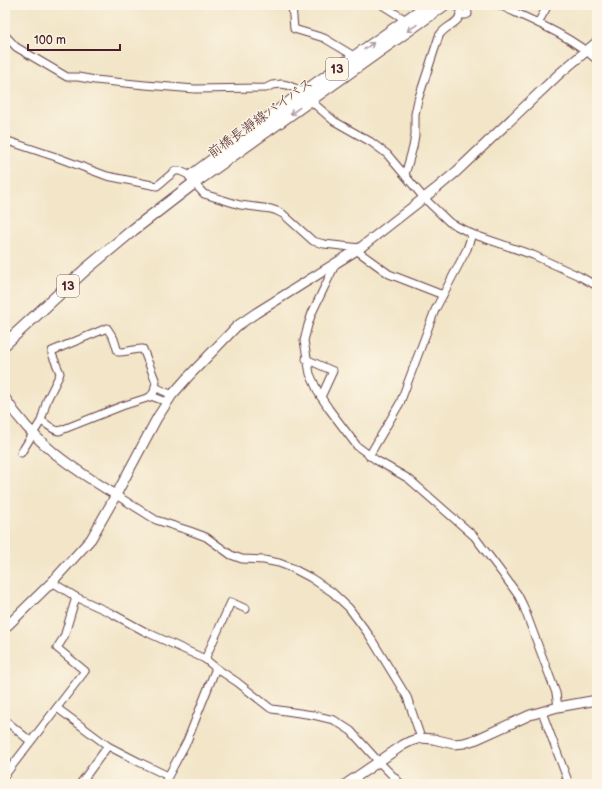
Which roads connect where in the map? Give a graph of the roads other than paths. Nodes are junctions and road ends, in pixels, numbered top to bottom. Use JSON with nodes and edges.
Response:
{"nodes":[{"id":1,"x":292,"y":5,"type":"edge"},
{"id":2,"x":382,"y":5,"type":"edge"},
{"id":3,"x":428,"y":5,"type":"edge"},
{"id":4,"x":444,"y":5,"type":"edge"},
{"id":5,"x":460,"y":5,"type":"edge"},
{"id":6,"x":468,"y":5,"type":"edge"},
{"id":7,"x":499,"y":5,"type":"edge"},
{"id":8,"x":548,"y":5,"type":"edge"},
{"id":9,"x":460,"y":15,"type":"junction"},
{"id":10,"x":406,"y":20,"type":"junction"},
{"id":11,"x":538,"y":23,"type":"junction"},
{"id":12,"x":5,"y":35,"type":"edge"},
{"id":13,"x":597,"y":42,"type":"edge"},
{"id":14,"x":586,"y":50,"type":"junction"},
{"id":15,"x":354,"y":56,"type":"junction"},
{"id":16,"x":597,"y":60,"type":"edge"},
{"id":17,"x":306,"y":97,"type":"junction"},
{"id":18,"x":5,"y":140,"type":"edge"},
{"id":19,"x":405,"y":175,"type":"junction"},
{"id":20,"x":193,"y":180,"type":"junction"},
{"id":21,"x":424,"y":198,"type":"junction"},
{"id":22,"x":472,"y":234,"type":"junction"},
{"id":23,"x":358,"y":249,"type":"junction"},
{"id":24,"x":336,"y":263,"type":"junction"},
{"id":25,"x":597,"y":286,"type":"edge"},
{"id":26,"x":443,"y":295,"type":"junction"},
{"id":27,"x":5,"y":344,"type":"edge"},
{"id":28,"x":306,"y":359,"type":"junction"},
{"id":29,"x":155,"y":387,"type":"junction"},
{"id":30,"x":151,"y":396,"type":"junction"},
{"id":31,"x":321,"y":397,"type":"junction"},
{"id":32,"x":5,"y":398,"type":"edge"},
{"id":33,"x":170,"y":399,"type":"junction"},
{"id":34,"x":41,"y":421,"type":"junction"},
{"id":35,"x":33,"y":434,"type":"junction"},
{"id":36,"x":21,"y":453,"type":"dead end"},
{"id":37,"x":369,"y":456,"type":"junction"},
{"id":38,"x":116,"y":494,"type":"junction"},
{"id":39,"x":52,"y":582,"type":"junction"},
{"id":40,"x":76,"y":597,"type":"junction"},
{"id":41,"x":246,"y":609,"type":"dead end"},
{"id":42,"x":5,"y":628,"type":"edge"},
{"id":43,"x":205,"y":659,"type":"junction"},
{"id":44,"x":216,"y":668,"type":"junction"},
{"id":45,"x":597,"y":700,"type":"edge"},
{"id":46,"x":558,"y":707,"type":"junction"},
{"id":47,"x":57,"y":708,"type":"junction"},
{"id":48,"x":542,"y":712,"type":"junction"},
{"id":49,"x":5,"y":720,"type":"edge"},
{"id":50,"x":421,"y":738,"type":"junction"},
{"id":51,"x":30,"y":741,"type":"junction"},
{"id":52,"x":108,"y":746,"type":"junction"},
{"id":53,"x":379,"y":762,"type":"junction"},
{"id":54,"x":5,"y":775,"type":"edge"},
{"id":55,"x":168,"y":776,"type":"junction"},
{"id":56,"x":80,"y":784,"type":"edge"},
{"id":57,"x":164,"y":784,"type":"edge"},
{"id":58,"x":346,"y":784,"type":"edge"},
{"id":59,"x":402,"y":784,"type":"edge"},
{"id":60,"x":559,"y":784,"type":"edge"}],
"edges":[{"from":1,"to":15,"type":"street"},
{"from":2,"to":10,"type":"street"},
{"from":3,"to":10,"type":"main road","name":"前橋長瀞線バイパス","number":"13"},
{"from":4,"to":17,"type":"main road","name":"前橋長瀞線バイパス","number":"13","one_way":true},
{"from":5,"to":9,"type":"street"},
{"from":6,"to":9,"type":"street"},
{"from":7,"to":11,"type":"street"},
{"from":8,"to":11,"type":"street"},
{"from":9,"to":19,"type":"street"},
{"from":15,"to":10,"type":"main road","name":"前橋長瀞線バイパス","number":"13","one_way":true},
{"from":11,"to":14,"type":"street"},
{"from":12,"to":17,"type":"street"},
{"from":13,"to":14,"type":"street"},
{"from":14,"to":16,"type":"street"},
{"from":14,"to":21,"type":"street"},
{"from":15,"to":17,"type":"main road","name":"前橋長瀞線バイパス","number":"13"},
{"from":17,"to":19,"type":"street"},
{"from":17,"to":20,"type":"main road","name":"前橋長瀞線バイパス","number":"13"},
{"from":18,"to":20,"type":"street"},
{"from":19,"to":21,"type":"street"},
{"from":20,"to":23,"type":"street"},
{"from":20,"to":27,"type":"main road","name":"前橋長瀞線バイパス","number":"13"},
{"from":21,"to":22,"type":"street"},
{"from":21,"to":23,"type":"street"},
{"from":22,"to":25,"type":"street"},
{"from":22,"to":26,"type":"street"},
{"from":23,"to":24,"type":"street"},
{"from":23,"to":26,"type":"street"},
{"from":24,"to":28,"type":"street"},
{"from":24,"to":33,"type":"street"},
{"from":26,"to":37,"type":"street"},
{"from":28,"to":31,"type":"street"},
{"from":28,"to":31,"type":"street"},
{"from":29,"to":30,"type":"street"},
{"from":29,"to":33,"type":"street"},
{"from":29,"to":34,"type":"street"},
{"from":30,"to":33,"type":"street"},
{"from":30,"to":34,"type":"street"},
{"from":31,"to":37,"type":"street"},
{"from":32,"to":35,"type":"street"},
{"from":33,"to":38,"type":"street"},
{"from":34,"to":35,"type":"street"},
{"from":35,"to":36,"type":"street"},
{"from":35,"to":38,"type":"street"},
{"from":37,"to":46,"type":"street"},
{"from":38,"to":39,"type":"street"},
{"from":38,"to":50,"type":"street"},
{"from":39,"to":40,"type":"street"},
{"from":39,"to":42,"type":"street"},
{"from":40,"to":43,"type":"street"},
{"from":40,"to":47,"type":"street"},
{"from":41,"to":43,"type":"street"},
{"from":43,"to":44,"type":"street"},
{"from":44,"to":53,"type":"street"},
{"from":44,"to":55,"type":"street"},
{"from":45,"to":46,"type":"street"},
{"from":46,"to":48,"type":"street"},
{"from":47,"to":51,"type":"street"},
{"from":47,"to":52,"type":"street"},
{"from":48,"to":50,"type":"street"},
{"from":48,"to":60,"type":"street"},
{"from":49,"to":51,"type":"street"},
{"from":50,"to":53,"type":"street"},
{"from":51,"to":54,"type":"street"},
{"from":52,"to":55,"type":"street"},
{"from":52,"to":56,"type":"street"},
{"from":53,"to":58,"type":"street"},
{"from":53,"to":59,"type":"street"},
{"from":55,"to":57,"type":"street"}]}
